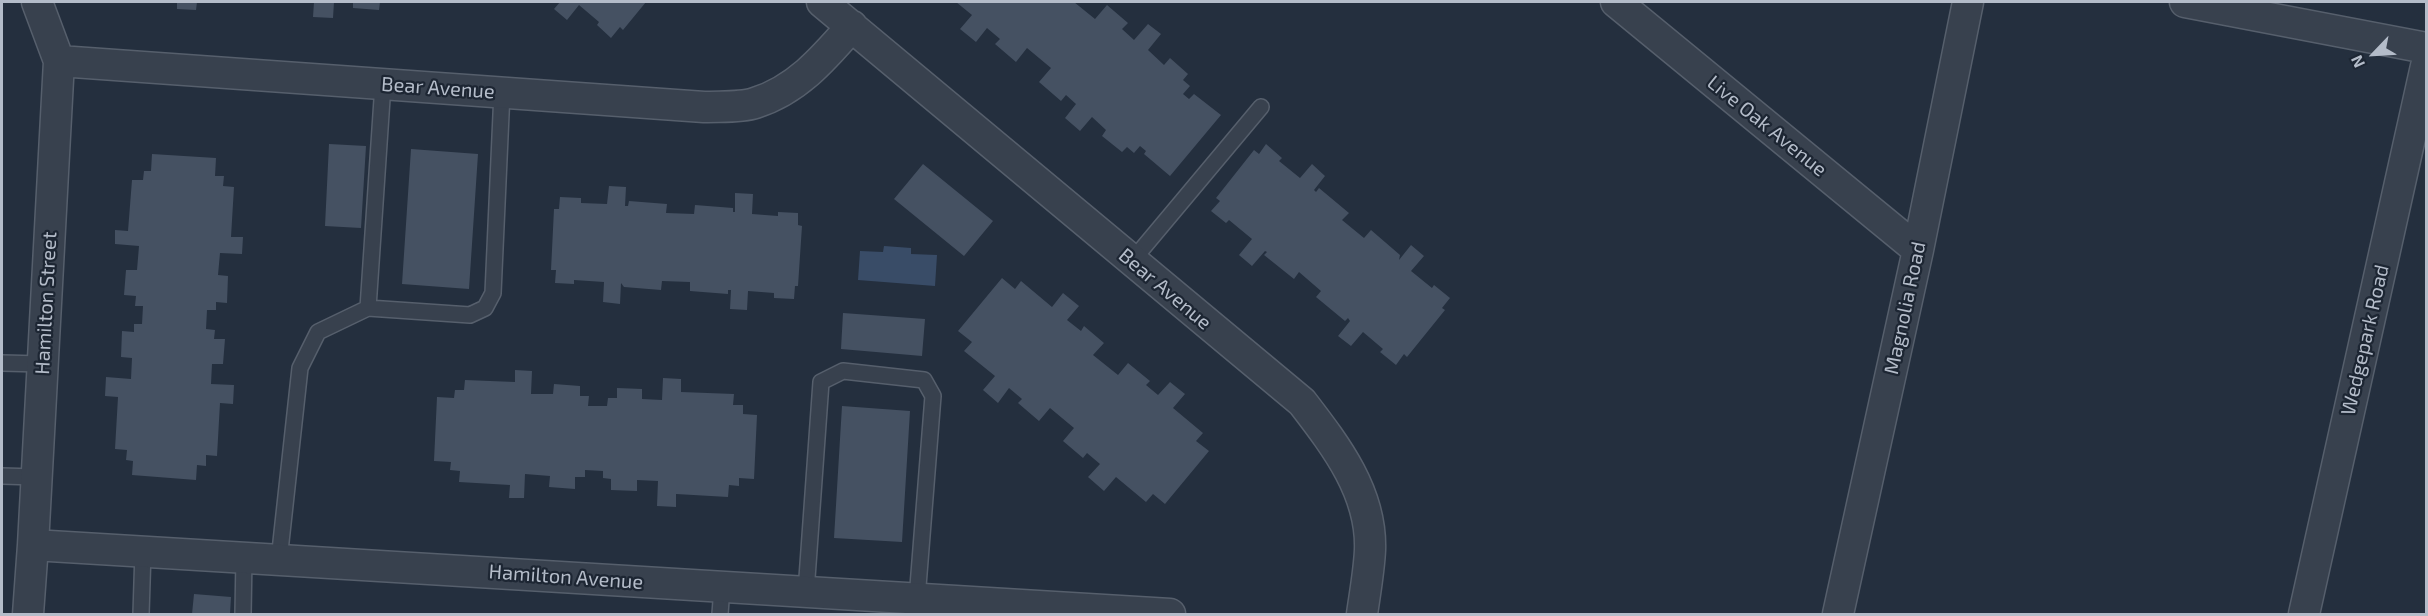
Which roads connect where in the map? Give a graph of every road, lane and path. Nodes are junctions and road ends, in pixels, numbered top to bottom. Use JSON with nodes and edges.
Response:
{"nodes":[{"id":1,"x":37,"y":2,"type":"edge"},
{"id":2,"x":822,"y":2,"type":"edge"},
{"id":3,"x":1616,"y":2,"type":"edge"},
{"id":4,"x":1968,"y":2,"type":"edge"},
{"id":5,"x":2185,"y":2,"type":"edge"},
{"id":6,"x":852,"y":26,"type":"junction"},
{"id":7,"x":2427,"y":48,"type":"edge"},
{"id":8,"x":59,"y":61,"type":"junction"},
{"id":9,"x":2427,"y":66,"type":"edge"},
{"id":10,"x":383,"y":84,"type":"junction"},
{"id":11,"x":502,"y":92,"type":"junction"},
{"id":12,"x":1261,"y":107,"type":"dead end"},
{"id":13,"x":1918,"y":250,"type":"junction"},
{"id":14,"x":1132,"y":261,"type":"junction"},
{"id":15,"x":368,"y":308,"type":"junction"},
{"id":16,"x":2,"y":363,"type":"edge"},
{"id":17,"x":42,"y":364,"type":"junction"},
{"id":18,"x":2,"y":476,"type":"edge"},
{"id":19,"x":36,"y":477,"type":"junction"},
{"id":20,"x":33,"y":545,"type":"junction"},
{"id":21,"x":143,"y":551,"type":"junction"},
{"id":22,"x":244,"y":557,"type":"junction"},
{"id":23,"x":279,"y":560,"type":"junction"},
{"id":24,"x":806,"y":592,"type":"junction"},
{"id":25,"x":917,"y":599,"type":"junction"},
{"id":26,"x":721,"y":601,"type":"edge"},
{"id":27,"x":28,"y":615,"type":"edge"},
{"id":28,"x":141,"y":615,"type":"edge"},
{"id":29,"x":243,"y":615,"type":"edge"},
{"id":30,"x":1170,"y":615,"type":"edge"},
{"id":31,"x":1362,"y":615,"type":"edge"},
{"id":32,"x":1838,"y":615,"type":"edge"},
{"id":33,"x":2304,"y":615,"type":"edge"}],
"edges":[{"from":1,"to":8,"type":"street"},
{"from":2,"to":6,"type":"street","name":"Bear Avenue"},
{"from":3,"to":13,"type":"street","name":"Live Oak Avenue"},
{"from":4,"to":13,"type":"street","name":"Magnolia Road"},
{"from":5,"to":7,"type":"street"},
{"from":6,"to":11,"type":"street","name":"Bear Avenue"},
{"from":6,"to":14,"type":"street","name":"Bear Avenue"},
{"from":8,"to":10,"type":"street","name":"Bear Avenue"},
{"from":8,"to":17,"type":"street","name":"Hamilton Street"},
{"from":9,"to":33,"type":"street","name":"Wedgepark Road"},
{"from":10,"to":11,"type":"street","name":"Bear Avenue"},
{"from":10,"to":15,"type":"lane"},
{"from":11,"to":15,"type":"lane"},
{"from":12,"to":14,"type":"lane"},
{"from":13,"to":32,"type":"street","name":"Magnolia Road"},
{"from":14,"to":31,"type":"street","name":"Bear Avenue"},
{"from":15,"to":23,"type":"lane"},
{"from":16,"to":17,"type":"lane"},
{"from":17,"to":19,"type":"street","name":"Hamilton Street"},
{"from":18,"to":19,"type":"lane"},
{"from":19,"to":20,"type":"street","name":"Hamilton Street"},
{"from":20,"to":21,"type":"street","name":"Hamilton Avenue"},
{"from":20,"to":27,"type":"street"},
{"from":21,"to":22,"type":"street","name":"Hamilton Avenue"},
{"from":21,"to":28,"type":"lane"},
{"from":22,"to":23,"type":"street","name":"Hamilton Avenue"},
{"from":22,"to":29,"type":"lane"},
{"from":23,"to":26,"type":"street","name":"Hamilton Avenue"},
{"from":24,"to":25,"type":"street","name":"Hamilton Avenue"},
{"from":24,"to":25,"type":"lane"},
{"from":24,"to":26,"type":"street","name":"Hamilton Avenue"},
{"from":25,"to":30,"type":"street","name":"Hamilton Avenue"}]}
